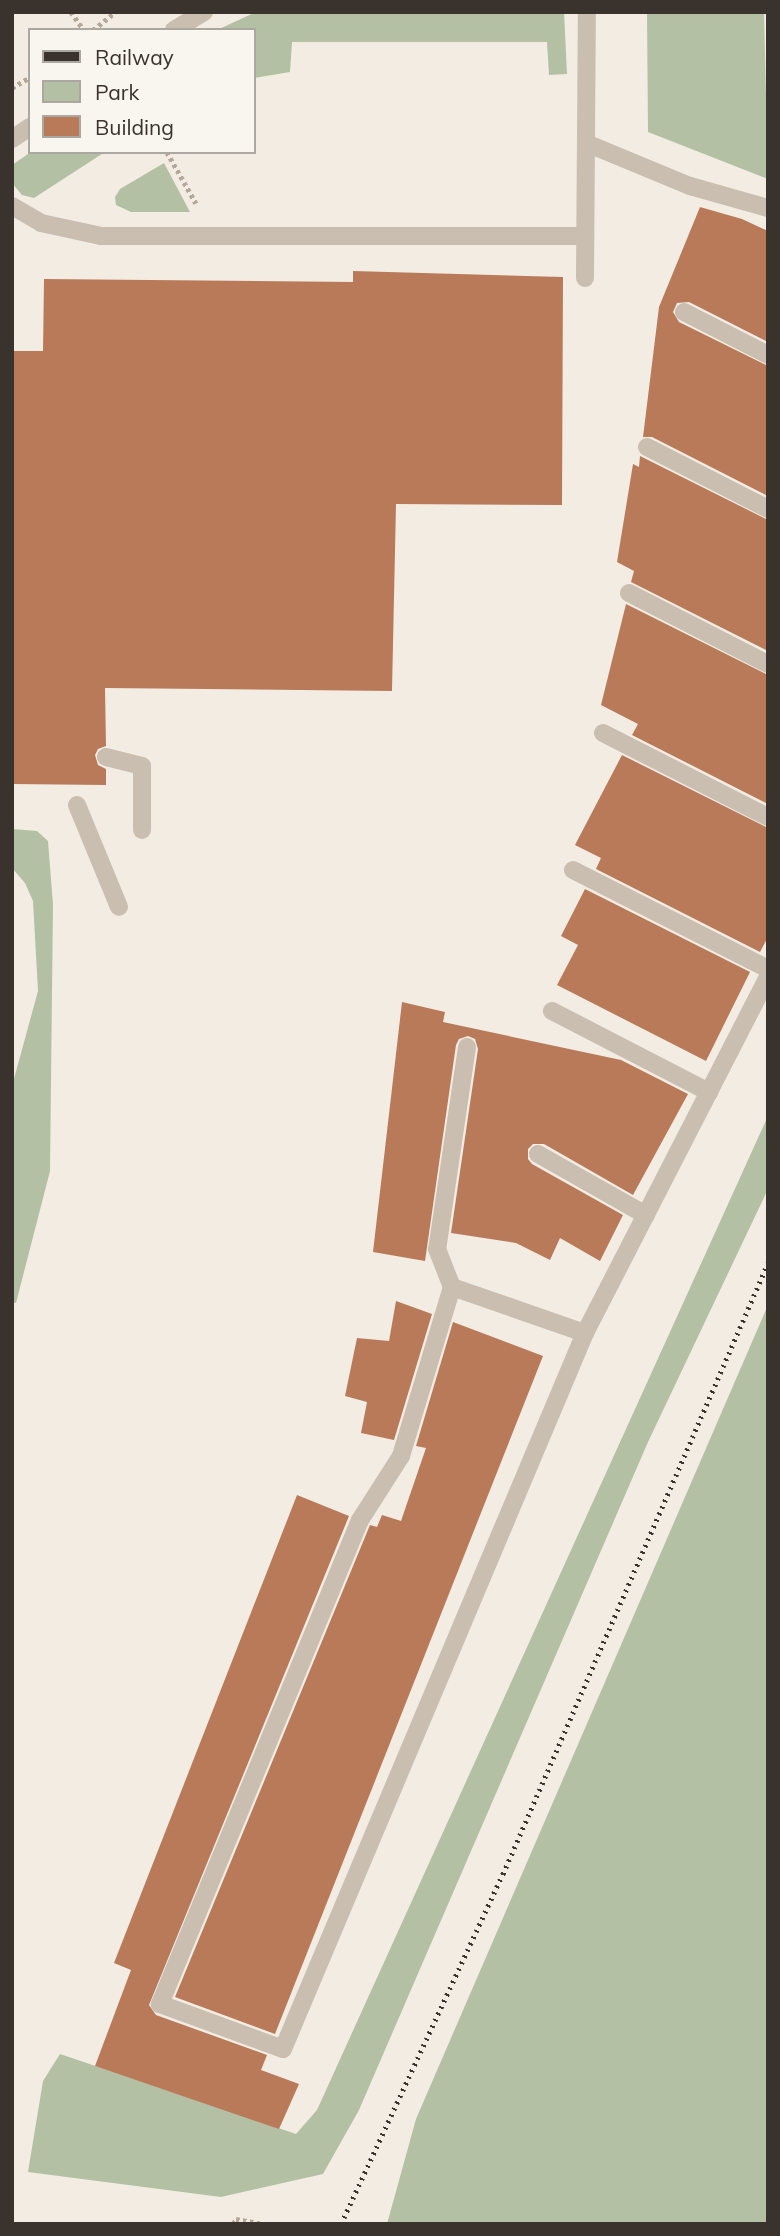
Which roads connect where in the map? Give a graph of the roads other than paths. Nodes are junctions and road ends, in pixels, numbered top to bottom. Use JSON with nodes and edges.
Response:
{"nodes":[{"id":1,"x":204,"y":12,"type":"edge"},
{"id":2,"x":587,"y":12,"type":"edge"},
{"id":3,"x":177,"y":28,"type":"edge"},
{"id":4,"x":28,"y":128,"type":"edge"},
{"id":5,"x":12,"y":139,"type":"edge"},
{"id":6,"x":586,"y":143,"type":"junction"},
{"id":7,"x":12,"y":206,"type":"edge"},
{"id":8,"x":768,"y":208,"type":"edge"},
{"id":9,"x":585,"y":236,"type":"junction"},
{"id":10,"x":585,"y":278,"type":"dead end"},
{"id":11,"x":684,"y":312,"type":"dead end"},
{"id":12,"x":768,"y":355,"type":"edge"},
{"id":13,"x":647,"y":447,"type":"dead end"},
{"id":14,"x":768,"y":509,"type":"edge"},
{"id":15,"x":629,"y":593,"type":"dead end"},
{"id":16,"x":768,"y":664,"type":"edge"},
{"id":17,"x":603,"y":733,"type":"dead end"},
{"id":18,"x":106,"y":757,"type":"dead end"},
{"id":19,"x":77,"y":805,"type":"dead end"},
{"id":20,"x":768,"y":817,"type":"edge"},
{"id":21,"x":142,"y":830,"type":"dead end"},
{"id":22,"x":573,"y":870,"type":"dead end"},
{"id":23,"x":119,"y":907,"type":"dead end"},
{"id":24,"x":768,"y":969,"type":"edge"},
{"id":25,"x":768,"y":977,"type":"edge"},
{"id":26,"x":552,"y":1011,"type":"dead end"},
{"id":27,"x":467,"y":1047,"type":"dead end"},
{"id":28,"x":709,"y":1092,"type":"junction"},
{"id":29,"x":538,"y":1154,"type":"dead end"},
{"id":30,"x":646,"y":1215,"type":"junction"},
{"id":31,"x":453,"y":1287,"type":"junction"},
{"id":32,"x":585,"y":1333,"type":"junction"}],
"edges":[{"from":1,"to":3,"type":"lane"},
{"from":2,"to":6,"type":"lane"},
{"from":4,"to":5,"type":"lane"},
{"from":6,"to":8,"type":"lane"},
{"from":6,"to":9,"type":"lane"},
{"from":7,"to":9,"type":"lane"},
{"from":9,"to":10,"type":"lane"},
{"from":11,"to":12,"type":"lane"},
{"from":13,"to":14,"type":"lane"},
{"from":15,"to":16,"type":"lane"},
{"from":17,"to":20,"type":"lane"},
{"from":18,"to":21,"type":"lane"},
{"from":19,"to":23,"type":"lane"},
{"from":22,"to":24,"type":"lane"},
{"from":25,"to":28,"type":"lane"},
{"from":26,"to":28,"type":"lane"},
{"from":27,"to":31,"type":"lane"},
{"from":28,"to":30,"type":"lane"},
{"from":29,"to":30,"type":"lane"},
{"from":30,"to":32,"type":"lane"},
{"from":31,"to":32,"type":"lane"},
{"from":31,"to":32,"type":"lane"}]}
